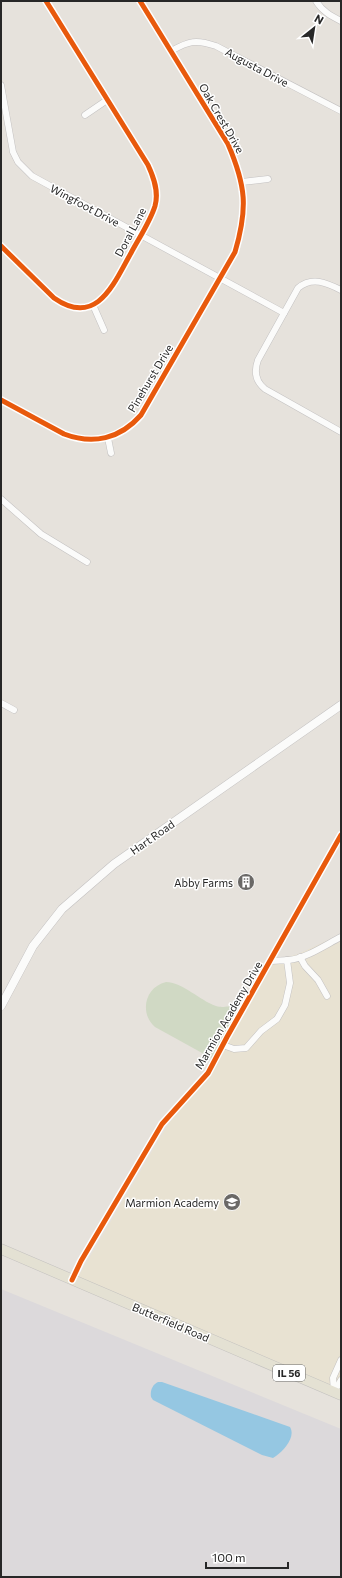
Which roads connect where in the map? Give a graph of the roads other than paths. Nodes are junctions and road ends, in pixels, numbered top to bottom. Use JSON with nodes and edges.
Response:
{"nodes":[{"id":1,"x":46,"y":1,"type":"edge"},
{"id":2,"x":140,"y":1,"type":"edge"},
{"id":3,"x":316,"y":1,"type":"edge"},
{"id":4,"x":341,"y":21,"type":"edge"},
{"id":5,"x":171,"y":51,"type":"junction"},
{"id":6,"x":1,"y":85,"type":"edge"},
{"id":7,"x":107,"y":100,"type":"junction"},
{"id":8,"x":341,"y":111,"type":"edge"},
{"id":9,"x":86,"y":115,"type":"dead end"},
{"id":10,"x":268,"y":179,"type":"dead end"},
{"id":11,"x":242,"y":182,"type":"junction"},
{"id":12,"x":141,"y":235,"type":"junction"},
{"id":13,"x":1,"y":246,"type":"edge"},
{"id":14,"x":221,"y":278,"type":"junction"},
{"id":15,"x":341,"y":290,"type":"edge"},
{"id":16,"x":93,"y":305,"type":"junction"},
{"id":17,"x":284,"y":313,"type":"junction"},
{"id":18,"x":104,"y":330,"type":"dead end"},
{"id":19,"x":1,"y":400,"type":"edge"},
{"id":20,"x":341,"y":432,"type":"edge"},
{"id":21,"x":108,"y":438,"type":"junction"},
{"id":22,"x":110,"y":453,"type":"dead end"},
{"id":23,"x":1,"y":499,"type":"edge"},
{"id":24,"x":86,"y":562,"type":"dead end"},
{"id":25,"x":1,"y":703,"type":"edge"},
{"id":26,"x":341,"y":706,"type":"edge"},
{"id":27,"x":14,"y":710,"type":"dead end"},
{"id":28,"x":341,"y":835,"type":"edge"},
{"id":29,"x":341,"y":937,"type":"edge"},
{"id":30,"x":300,"y":957,"type":"junction"},
{"id":31,"x":287,"y":960,"type":"junction"},
{"id":32,"x":271,"y":961,"type":"junction"},
{"id":33,"x":327,"y":996,"type":"dead end"},
{"id":34,"x":1,"y":1006,"type":"edge"},
{"id":35,"x":223,"y":1045,"type":"junction"},
{"id":36,"x":1,"y":1249,"type":"edge"},
{"id":37,"x":72,"y":1280,"type":"junction"},
{"id":38,"x":341,"y":1360,"type":"edge"},
{"id":39,"x":341,"y":1380,"type":"edge"},
{"id":40,"x":337,"y":1393,"type":"edge"}],
"edges":[{"from":1,"to":7,"type":"street","name":"Doral Lane"},
{"from":2,"to":5,"type":"street","name":"Oak Crest Drive"},
{"from":3,"to":4,"type":"street"},
{"from":5,"to":8,"type":"street","name":"Augusta Drive"},
{"from":5,"to":11,"type":"street","name":"Oak Crest Drive"},
{"from":6,"to":12,"type":"street","name":"Wingfoot Drive"},
{"from":7,"to":9,"type":"street"},
{"from":7,"to":12,"type":"street","name":"Doral Lane"},
{"from":10,"to":11,"type":"street"},
{"from":11,"to":14,"type":"street","name":"Oak Crest Drive"},
{"from":12,"to":14,"type":"street","name":"Wingfoot Drive"},
{"from":12,"to":16,"type":"street","name":"Doral Lane"},
{"from":13,"to":16,"type":"street"},
{"from":14,"to":17,"type":"street","name":"Wingfoot Drive"},
{"from":14,"to":21,"type":"street","name":"Pinehurst Drive"},
{"from":15,"to":17,"type":"street"},
{"from":16,"to":18,"type":"street"},
{"from":17,"to":20,"type":"street"},
{"from":19,"to":21,"type":"street","name":"Pinehurst Drive"},
{"from":21,"to":22,"type":"street"},
{"from":23,"to":24,"type":"street"},
{"from":25,"to":27,"type":"street"},
{"from":26,"to":34,"type":"street","name":"Hart Road"},
{"from":28,"to":32,"type":"street","name":"Marmion Academy Drive"},
{"from":29,"to":30,"type":"street","name":"Marmion Academy Drive"},
{"from":30,"to":31,"type":"street","name":"Marmion Academy Drive"},
{"from":30,"to":33,"type":"street"},
{"from":31,"to":32,"type":"street","name":"Marmion Academy Drive"},
{"from":31,"to":35,"type":"street"},
{"from":32,"to":35,"type":"street","name":"Marmion Academy Drive"},
{"from":35,"to":37,"type":"street","name":"Marmion Academy Drive"},
{"from":36,"to":37,"type":"main road","name":"Butterfield Road","number":"IL 56"},
{"from":37,"to":40,"type":"main road","name":"Butterfield Road","number":"IL 56"},
{"from":38,"to":40,"type":"street"},
{"from":39,"to":40,"type":"street"}]}
